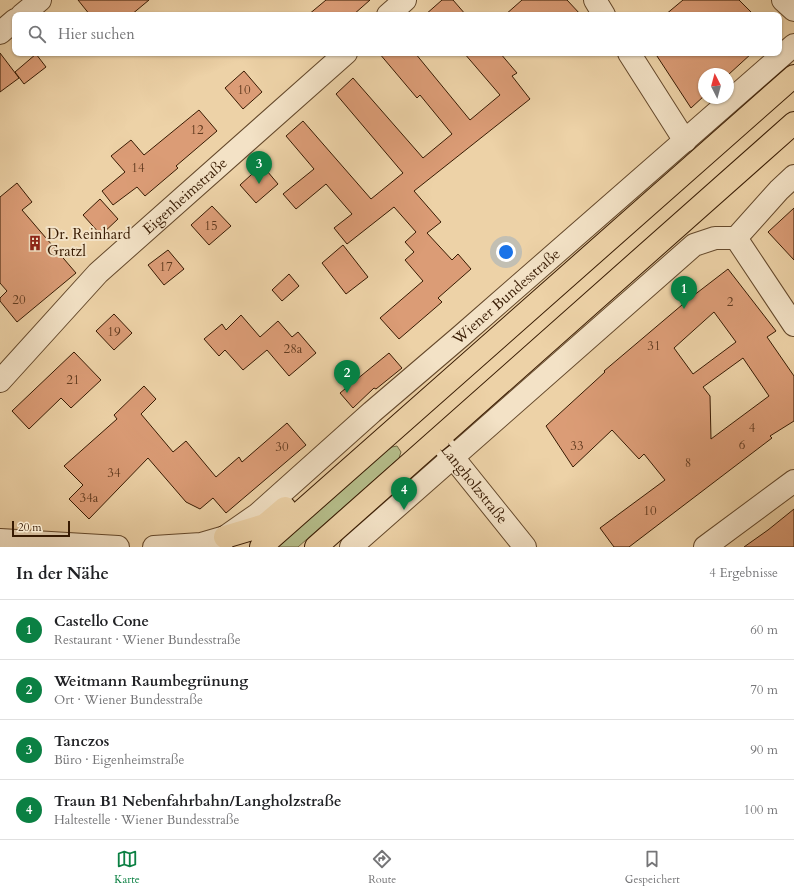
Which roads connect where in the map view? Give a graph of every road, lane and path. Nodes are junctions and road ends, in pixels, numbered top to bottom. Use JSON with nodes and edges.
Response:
{"nodes":[{"id":1,"x":40,"y":0,"type":"edge"},
{"id":2,"x":405,"y":0,"type":"edge"},
{"id":3,"x":595,"y":0,"type":"edge"},
{"id":4,"x":783,"y":0,"type":"edge"},
{"id":5,"x":794,"y":10,"type":"edge"},
{"id":6,"x":26,"y":12,"type":"edge"},
{"id":7,"x":391,"y":12,"type":"edge"},
{"id":8,"x":602,"y":12,"type":"edge"},
{"id":9,"x":12,"y":23,"type":"edge"},
{"id":10,"x":0,"y":33,"type":"edge"},
{"id":11,"x":794,"y":45,"type":"edge"},
{"id":12,"x":343,"y":56,"type":"edge"},
{"id":13,"x":631,"y":56,"type":"edge"},
{"id":14,"x":782,"y":56,"type":"edge"},
{"id":15,"x":782,"y":56,"type":"edge"},
{"id":16,"x":794,"y":76,"type":"edge"},
{"id":17,"x":794,"y":123,"type":"edge"},
{"id":18,"x":685,"y":141,"type":"junction"},
{"id":19,"x":794,"y":176,"type":"edge"},
{"id":20,"x":736,"y":238,"type":"junction"},
{"id":21,"x":794,"y":325,"type":"edge"},
{"id":22,"x":468,"y":365,"type":"junction"},
{"id":23,"x":0,"y":381,"type":"edge"},
{"id":24,"x":439,"y":439,"type":"junction"},
{"id":25,"x":453,"y":457,"type":"junction"},
{"id":26,"x":794,"y":482,"type":"edge"},
{"id":27,"x":0,"y":540,"type":"edge"},
{"id":28,"x":222,"y":542,"type":"edge"},
{"id":29,"x":24,"y":544,"type":"edge"},
{"id":30,"x":118,"y":547,"type":"edge"},
{"id":31,"x":154,"y":547,"type":"edge"},
{"id":32,"x":261,"y":547,"type":"edge"},
{"id":33,"x":316,"y":547,"type":"edge"},
{"id":34,"x":351,"y":547,"type":"edge"},
{"id":35,"x":525,"y":547,"type":"edge"},
{"id":36,"x":705,"y":547,"type":"edge"}],
"edges":[{"from":1,"to":6,"type":"street"},
{"from":2,"to":7,"type":"street"},
{"from":3,"to":8,"type":"street"},
{"from":4,"to":5,"type":"street"},
{"from":9,"to":10,"type":"street"},
{"from":11,"to":14,"type":"street","name":"Wiener Bundesstraße"},
{"from":12,"to":23,"type":"street","name":"Eigenheimstraße"},
{"from":13,"to":18,"type":"street"},
{"from":15,"to":18,"type":"street","name":"Wiener Bundesstraße"},
{"from":16,"to":22,"type":"main road","name":"Wiener Bundesstraße"},
{"from":17,"to":24,"type":"main road"},
{"from":18,"to":28,"type":"street","name":"Wiener Bundesstraße"},
{"from":19,"to":20,"type":"street"},
{"from":20,"to":21,"type":"street"},
{"from":20,"to":25,"type":"street"},
{"from":22,"to":28,"type":"main road"},
{"from":22,"to":32,"type":"main road","name":"Wiener Bundesstraße"},
{"from":24,"to":25,"type":"street","name":"Langholzstraße"},
{"from":24,"to":33,"type":"main road"},
{"from":25,"to":34,"type":"street"},
{"from":25,"to":35,"type":"street","name":"Langholzstraße"},
{"from":26,"to":36,"type":"street"},
{"from":27,"to":29,"type":"street"},
{"from":28,"to":31,"type":"street","name":"Wiener Bundesstraße"},
{"from":29,"to":30,"type":"street"}]}
